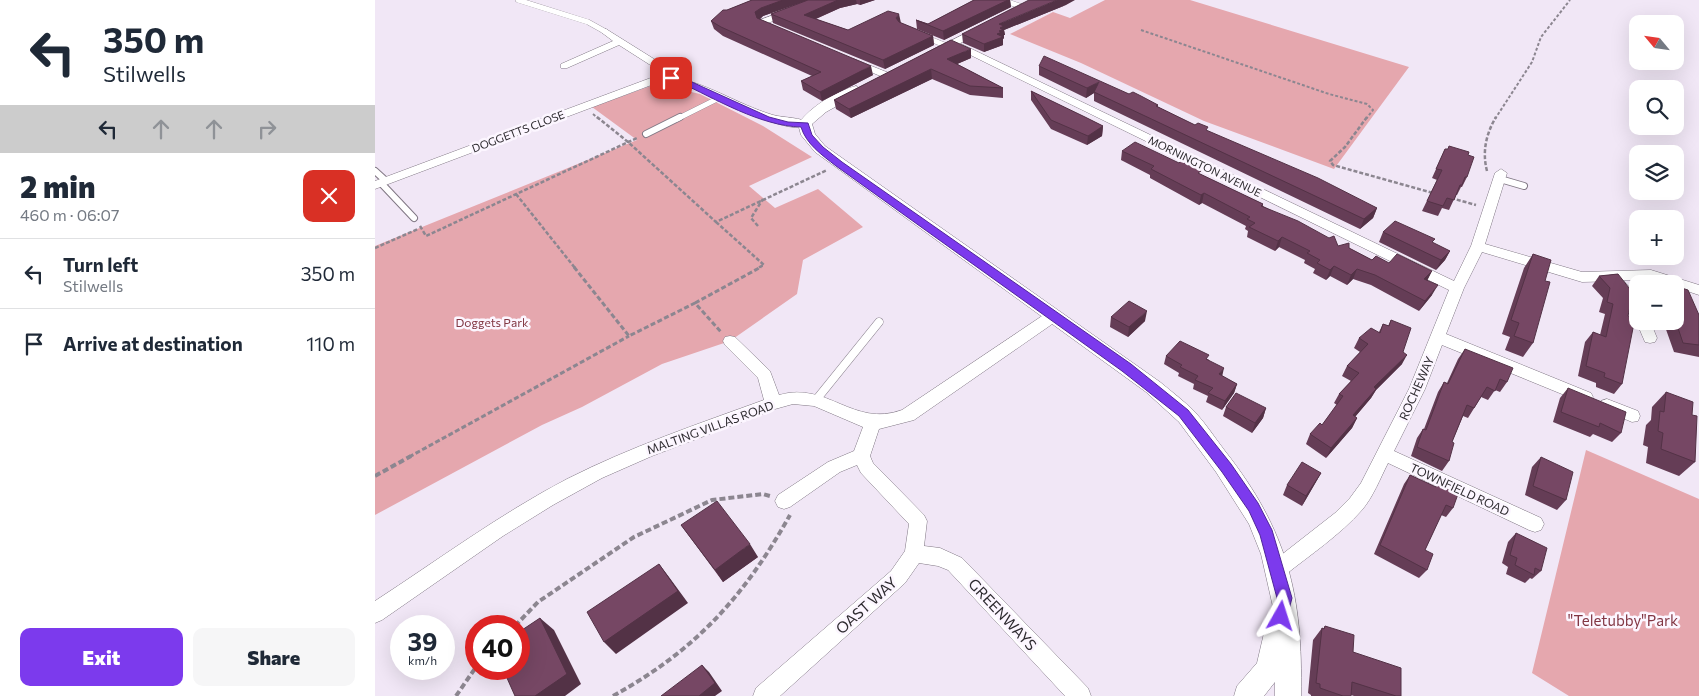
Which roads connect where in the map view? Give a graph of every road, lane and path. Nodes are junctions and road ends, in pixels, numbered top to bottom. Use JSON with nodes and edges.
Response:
{"nodes":[{"id":1,"x":518,"y":0,"type":"edge"},
{"id":2,"x":822,"y":0,"type":"edge"},
{"id":3,"x":1002,"y":0,"type":"edge"},
{"id":4,"x":1570,"y":0,"type":"edge"},
{"id":5,"x":1031,"y":4,"type":"edge"},
{"id":6,"x":1141,"y":30,"type":"dead end"},
{"id":7,"x":606,"y":32,"type":"joint"},
{"id":8,"x":920,"y":35,"type":"edge"},
{"id":9,"x":790,"y":36,"type":"edge"},
{"id":10,"x":620,"y":41,"type":"junction"},
{"id":11,"x":949,"y":44,"type":"junction"},
{"id":12,"x":842,"y":57,"type":"edge"},
{"id":13,"x":921,"y":58,"type":"edge"},
{"id":14,"x":564,"y":66,"type":"dead end"},
{"id":15,"x":903,"y":67,"type":"edge"},
{"id":16,"x":886,"y":75,"type":"junction"},
{"id":17,"x":661,"y":78,"type":"junction"},
{"id":18,"x":721,"y":98,"type":"junction"},
{"id":19,"x":584,"y":106,"type":"junction"},
{"id":20,"x":805,"y":124,"type":"junction"},
{"id":21,"x":646,"y":134,"type":"joint"},
{"id":22,"x":628,"y":142,"type":"junction"},
{"id":23,"x":839,"y":164,"type":"junction"},
{"id":24,"x":375,"y":171,"type":"edge"},
{"id":25,"x":1500,"y":177,"type":"junction"},
{"id":26,"x":381,"y":183,"type":"edge"},
{"id":27,"x":1524,"y":186,"type":"dead end"},
{"id":28,"x":1434,"y":193,"type":"edge"},
{"id":29,"x":516,"y":194,"type":"junction"},
{"id":30,"x":1443,"y":196,"type":"edge"},
{"id":31,"x":764,"y":199,"type":"junction"},
{"id":32,"x":1489,"y":208,"type":"junction"},
{"id":33,"x":413,"y":218,"type":"joint"},
{"id":34,"x":716,"y":222,"type":"junction"},
{"id":35,"x":758,"y":226,"type":"dead end"},
{"id":36,"x":421,"y":228,"type":"junction"},
{"id":37,"x":1477,"y":246,"type":"junction"},
{"id":38,"x":375,"y":248,"type":"edge"},
{"id":39,"x":1614,"y":277,"type":"junction"},
{"id":40,"x":1457,"y":288,"type":"junction"},
{"id":41,"x":1699,"y":290,"type":"edge"},
{"id":42,"x":1629,"y":295,"type":"edge"},
{"id":43,"x":695,"y":302,"type":"junction"},
{"id":44,"x":1053,"y":316,"type":"junction"},
{"id":45,"x":879,"y":322,"type":"dead end"},
{"id":46,"x":1647,"y":330,"type":"edge"},
{"id":47,"x":629,"y":336,"type":"junction"},
{"id":48,"x":1438,"y":337,"type":"junction"},
{"id":49,"x":1650,"y":338,"type":"dead end"},
{"id":50,"x":730,"y":341,"type":"joint"},
{"id":51,"x":816,"y":400,"type":"junction"},
{"id":52,"x":773,"y":404,"type":"junction"},
{"id":53,"x":1632,"y":416,"type":"dead end"},
{"id":54,"x":873,"y":422,"type":"junction"},
{"id":55,"x":1385,"y":454,"type":"junction"},
{"id":56,"x":861,"y":456,"type":"junction"},
{"id":57,"x":375,"y":476,"type":"edge"},
{"id":58,"x":784,"y":500,"type":"junction"},
{"id":59,"x":1535,"y":524,"type":"dead end"},
{"id":60,"x":914,"y":554,"type":"junction"},
{"id":61,"x":1278,"y":568,"type":"junction"},
{"id":62,"x":1285,"y":598,"type":"junction"},
{"id":63,"x":375,"y":613,"type":"edge"},
{"id":64,"x":526,"y":615,"type":"edge"},
{"id":65,"x":467,"y":680,"type":"edge"},
{"id":66,"x":456,"y":696,"type":"edge"},
{"id":67,"x":613,"y":696,"type":"edge"},
{"id":68,"x":764,"y":696,"type":"edge"},
{"id":69,"x":1080,"y":696,"type":"edge"},
{"id":70,"x":1247,"y":696,"type":"edge"},
{"id":71,"x":1288,"y":696,"type":"edge"}],
"edges":[{"from":1,"to":7,"type":"lane"},
{"from":2,"to":9,"type":"street"},
{"from":3,"to":5,"type":"lane"},
{"from":4,"to":25,"type":"path"},
{"from":5,"to":11,"type":"street"},
{"from":6,"to":28,"type":"path"},
{"from":7,"to":10,"type":"street"},
{"from":8,"to":11,"type":"lane"},
{"from":10,"to":14,"type":"street"},
{"from":10,"to":17,"type":"street"},
{"from":11,"to":13,"type":"street"},
{"from":11,"to":40,"type":"street","name":"MORNINGTON AVENUE"},
{"from":12,"to":16,"type":"street"},
{"from":15,"to":16,"type":"street"},
{"from":16,"to":20,"type":"street"},
{"from":17,"to":18,"type":"street"},
{"from":17,"to":19,"type":"street","name":"DOGGETTS CLOSE"},
{"from":18,"to":20,"type":"street"},
{"from":18,"to":21,"type":"lane"},
{"from":19,"to":22,"type":"path"},
{"from":19,"to":26,"type":"street","name":"DOGGETTS CLOSE"},
{"from":20,"to":23,"type":"street"},
{"from":21,"to":22,"type":"path"},
{"from":22,"to":29,"type":"path"},
{"from":22,"to":34,"type":"path"},
{"from":23,"to":31,"type":"path"},
{"from":23,"to":44,"type":"street"},
{"from":24,"to":26,"type":"lane"},
{"from":25,"to":27,"type":"lane"},
{"from":25,"to":32,"type":"street","name":"ROCHEWAY"},
{"from":26,"to":33,"type":"lane"},
{"from":29,"to":36,"type":"path"},
{"from":29,"to":47,"type":"path"},
{"from":30,"to":32,"type":"path"},
{"from":31,"to":34,"type":"path"},
{"from":31,"to":35,"type":"path"},
{"from":32,"to":37,"type":"street","name":"ROCHEWAY"},
{"from":33,"to":36,"type":"path"},
{"from":34,"to":43,"type":"path"},
{"from":36,"to":38,"type":"path"},
{"from":37,"to":39,"type":"street"},
{"from":37,"to":40,"type":"street","name":"ROCHEWAY"},
{"from":39,"to":41,"type":"street"},
{"from":39,"to":42,"type":"street"},
{"from":40,"to":48,"type":"street","name":"ROCHEWAY"},
{"from":43,"to":47,"type":"path"},
{"from":43,"to":50,"type":"path"},
{"from":44,"to":54,"type":"street","name":"MALTING VILLAS ROAD"},
{"from":44,"to":61,"type":"street"},
{"from":45,"to":51,"type":"lane"},
{"from":46,"to":49,"type":"street"},
{"from":47,"to":57,"type":"path"},
{"from":48,"to":53,"type":"street"},
{"from":48,"to":55,"type":"street","name":"ROCHEWAY"},
{"from":50,"to":52,"type":"street"},
{"from":51,"to":52,"type":"street","name":"MALTING VILLAS ROAD"},
{"from":51,"to":54,"type":"street","name":"MALTING VILLAS ROAD"},
{"from":52,"to":63,"type":"street","name":"MALTING VILLAS ROAD"},
{"from":54,"to":56,"type":"street"},
{"from":55,"to":59,"type":"street","name":"TOWNFIELD ROAD"},
{"from":55,"to":61,"type":"street","name":"ROCHEWAY"},
{"from":56,"to":58,"type":"street"},
{"from":56,"to":60,"type":"street","name":"OAST WAY"},
{"from":58,"to":64,"type":"path"},
{"from":58,"to":67,"type":"path"},
{"from":60,"to":68,"type":"street","name":"OAST WAY"},
{"from":60,"to":69,"type":"street","name":"GREENWAYS"},
{"from":61,"to":62,"type":"street"},
{"from":62,"to":70,"type":"street"},
{"from":62,"to":71,"type":"street"},
{"from":65,"to":66,"type":"path"}]}
